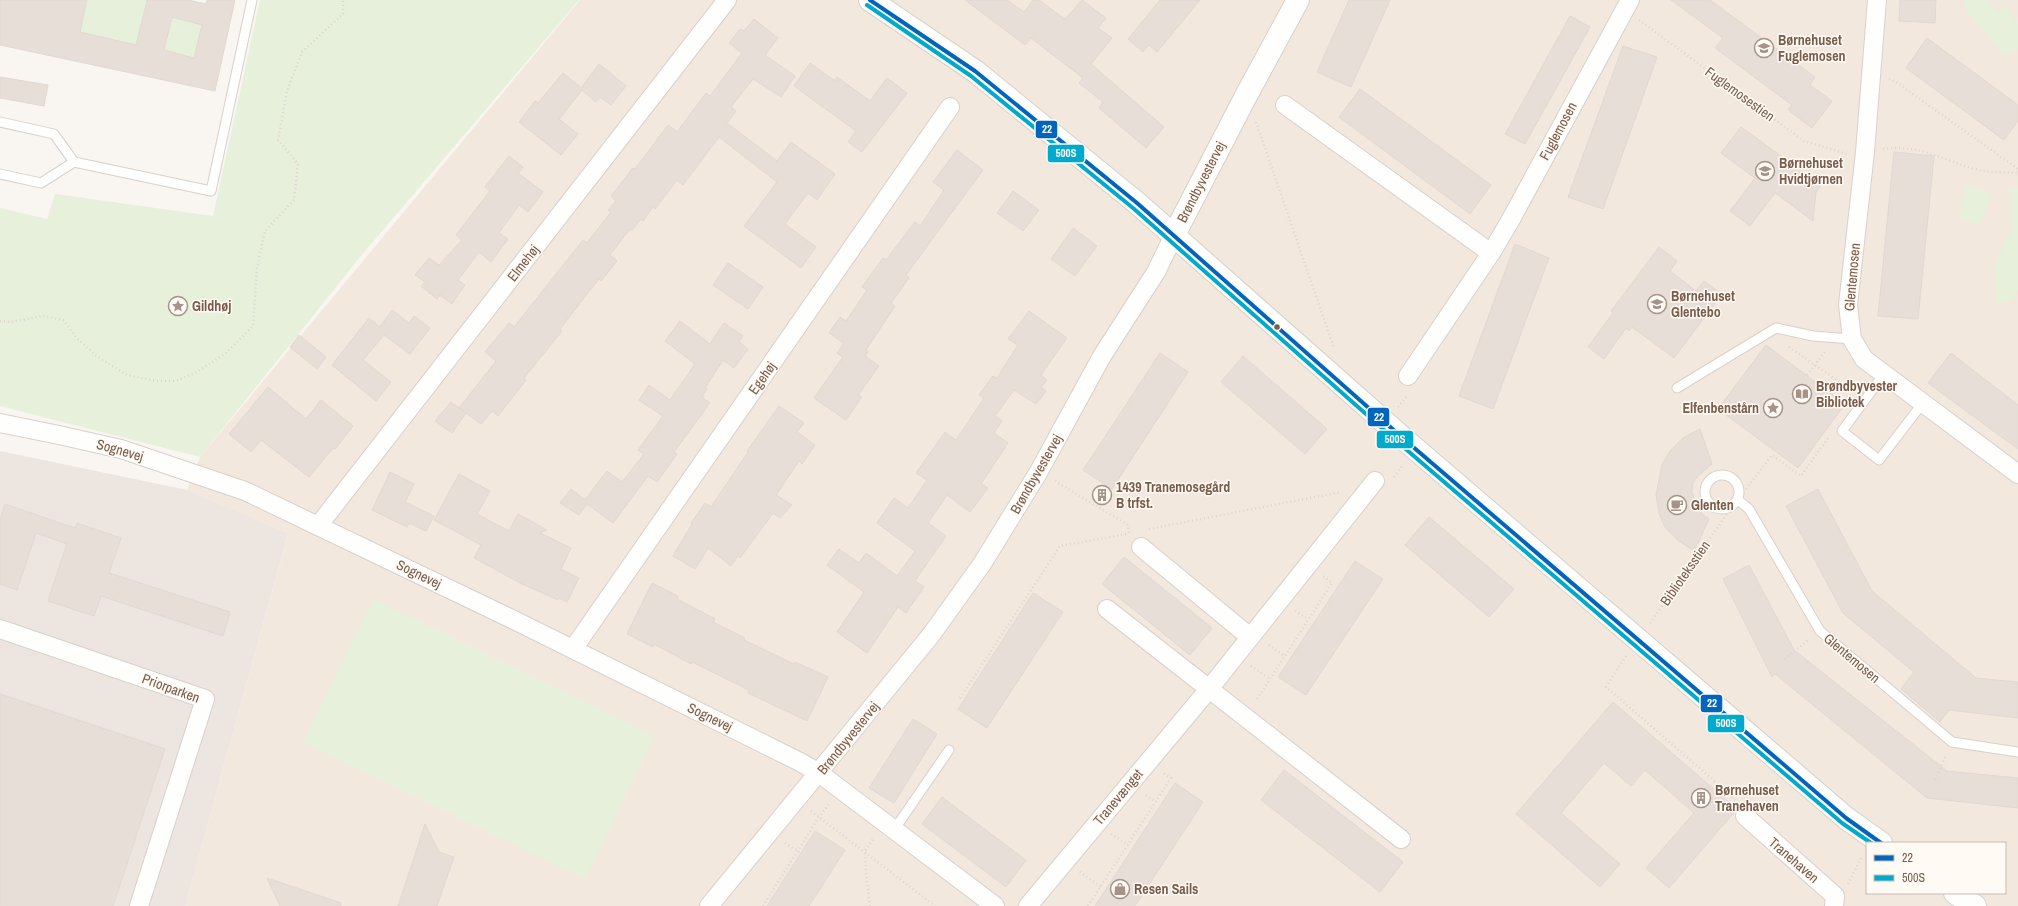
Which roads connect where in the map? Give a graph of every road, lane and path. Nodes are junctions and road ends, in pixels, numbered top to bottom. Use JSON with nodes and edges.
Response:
{"nodes":[{"id":1,"x":252,"y":0,"type":"edge"},
{"id":2,"x":342,"y":0,"type":"edge"},
{"id":3,"x":727,"y":0,"type":"edge"},
{"id":4,"x":870,"y":0,"type":"edge"},
{"id":5,"x":1298,"y":0,"type":"edge"},
{"id":6,"x":1877,"y":0,"type":"edge"},
{"id":7,"x":1622,"y":3,"type":"edge"},
{"id":8,"x":1870,"y":76,"type":"junction"},
{"id":9,"x":1246,"y":94,"type":"junction"},
{"id":10,"x":1285,"y":105,"type":"dead end"},
{"id":11,"x":950,"y":107,"type":"dead end"},
{"id":12,"x":0,"y":122,"type":"edge"},
{"id":13,"x":1865,"y":152,"type":"junction"},
{"id":14,"x":74,"y":162,"type":"junction"},
{"id":15,"x":2018,"y":170,"type":"edge"},
{"id":16,"x":2018,"y":173,"type":"edge"},
{"id":17,"x":0,"y":174,"type":"edge"},
{"id":18,"x":1174,"y":235,"type":"junction"},
{"id":19,"x":1491,"y":253,"type":"junction"},
{"id":20,"x":0,"y":321,"type":"edge"},
{"id":21,"x":1770,"y":332,"type":"junction"},
{"id":22,"x":1852,"y":339,"type":"junction"},
{"id":23,"x":1335,"y":352,"type":"dead end"},
{"id":24,"x":1824,"y":355,"type":"dead end"},
{"id":25,"x":1814,"y":366,"type":"junction"},
{"id":26,"x":1884,"y":374,"type":"junction"},
{"id":27,"x":1807,"y":375,"type":"dead end"},
{"id":28,"x":1408,"y":376,"type":"joint"},
{"id":29,"x":1677,"y":388,"type":"dead end"},
{"id":30,"x":1865,"y":400,"type":"junction"},
{"id":31,"x":1922,"y":404,"type":"junction"},
{"id":32,"x":0,"y":423,"type":"edge"},
{"id":33,"x":1387,"y":424,"type":"junction"},
{"id":34,"x":1842,"y":431,"type":"junction"},
{"id":35,"x":1038,"y":473,"type":"junction"},
{"id":36,"x":2018,"y":474,"type":"edge"},
{"id":37,"x":1375,"y":481,"type":"dead end"},
{"id":38,"x":1735,"y":503,"type":"junction"},
{"id":39,"x":318,"y":526,"type":"junction"},
{"id":40,"x":1141,"y":547,"type":"joint"},
{"id":41,"x":1306,"y":566,"type":"junction"},
{"id":42,"x":1107,"y":609,"type":"dead end"},
{"id":43,"x":0,"y":629,"type":"edge"},
{"id":44,"x":1820,"y":631,"type":"junction"},
{"id":45,"x":1250,"y":637,"type":"junction"},
{"id":46,"x":1637,"y":640,"type":"junction"},
{"id":47,"x":573,"y":649,"type":"junction"},
{"id":48,"x":1785,"y":659,"type":"dead end"},
{"id":49,"x":1209,"y":689,"type":"junction"},
{"id":50,"x":1257,"y":699,"type":"dead end"},
{"id":51,"x":1952,"y":742,"type":"junction"},
{"id":52,"x":949,"y":750,"type":"dead end"},
{"id":53,"x":2018,"y":752,"type":"edge"},
{"id":54,"x":1146,"y":764,"type":"junction"},
{"id":55,"x":819,"y":773,"type":"junction"},
{"id":56,"x":1935,"y":780,"type":"dead end"},
{"id":57,"x":841,"y":790,"type":"junction"},
{"id":58,"x":797,"y":800,"type":"junction"},
{"id":59,"x":1745,"y":816,"type":"joint"},
{"id":60,"x":819,"y":817,"type":"junction"},
{"id":61,"x":890,"y":827,"type":"junction"},
{"id":62,"x":1401,"y":839,"type":"dead end"},
{"id":63,"x":1868,"y":842,"type":"edge"},
{"id":64,"x":865,"y":851,"type":"junction"},
{"id":65,"x":1866,"y":858,"type":"edge"},
{"id":66,"x":1066,"y":861,"type":"junction"},
{"id":67,"x":1100,"y":887,"type":"junction"},
{"id":68,"x":1957,"y":894,"type":"edge"},
{"id":69,"x":1835,"y":901,"type":"edge"},
{"id":70,"x":139,"y":906,"type":"edge"},
{"id":71,"x":709,"y":906,"type":"edge"},
{"id":72,"x":763,"y":906,"type":"edge"},
{"id":73,"x":870,"y":906,"type":"edge"},
{"id":74,"x":934,"y":906,"type":"edge"},
{"id":75,"x":995,"y":906,"type":"edge"},
{"id":76,"x":1028,"y":906,"type":"edge"},
{"id":77,"x":1088,"y":906,"type":"edge"},
{"id":78,"x":1975,"y":906,"type":"edge"}],
"edges":[{"from":1,"to":14,"type":"lane"},
{"from":2,"to":20,"type":"path"},
{"from":3,"to":39,"type":"street","name":"Elmehøj"},
{"from":4,"to":18,"type":"street"},
{"from":5,"to":9,"type":"street","name":"Brøndbyvestervej"},
{"from":6,"to":8,"type":"street","name":"Glentemosen"},
{"from":7,"to":13,"type":"path","name":"Fuglemosestien"},
{"from":7,"to":19,"type":"street","name":"Fuglemosen"},
{"from":8,"to":13,"type":"street","name":"Glentemosen"},
{"from":8,"to":15,"type":"path"},
{"from":9,"to":18,"type":"street","name":"Brøndbyvestervej"},
{"from":9,"to":23,"type":"path"},
{"from":10,"to":19,"type":"street"},
{"from":11,"to":47,"type":"street","name":"Egehøj"},
{"from":12,"to":14,"type":"lane"},
{"from":13,"to":16,"type":"path","name":"Fuglemosestien"},
{"from":13,"to":22,"type":"street","name":"Glentemosen"},
{"from":14,"to":17,"type":"lane"},
{"from":18,"to":33,"type":"street"},
{"from":18,"to":35,"type":"street","name":"Brøndbyvestervej"},
{"from":19,"to":28,"type":"street","name":"Fuglemosen"},
{"from":21,"to":22,"type":"lane"},
{"from":21,"to":25,"type":"path"},
{"from":21,"to":29,"type":"lane"},
{"from":22,"to":26,"type":"street","name":"Glentemosen"},
{"from":24,"to":25,"type":"path"},
{"from":25,"to":27,"type":"path"},
{"from":25,"to":30,"type":"path"},
{"from":26,"to":30,"type":"lane"},
{"from":26,"to":31,"type":"street","name":"Glentemosen"},
{"from":28,"to":33,"type":"path"},
{"from":30,"to":34,"type":"lane"},
{"from":31,"to":34,"type":"lane"},
{"from":31,"to":36,"type":"street","name":"Glentemosen"},
{"from":32,"to":39,"type":"street","name":"Sognevej"},
{"from":33,"to":46,"type":"street"},
{"from":34,"to":38,"type":"path","name":"Biblioteksstien"},
{"from":35,"to":40,"type":"path"},
{"from":35,"to":55,"type":"street","name":"Brøndbyvestervej"},
{"from":37,"to":41,"type":"street","name":"Tranevænget"},
{"from":38,"to":44,"type":"lane","name":"Glentemosen"},
{"from":38,"to":46,"type":"path","name":"Biblioteksstien"},
{"from":39,"to":47,"type":"street","name":"Sognevej"},
{"from":40,"to":45,"type":"street"},
{"from":41,"to":45,"type":"street","name":"Tranevænget"},
{"from":41,"to":50,"type":"path"},
{"from":42,"to":49,"type":"street"},
{"from":43,"to":70,"type":"street","name":"Priorparken"},
{"from":44,"to":48,"type":"path"},
{"from":44,"to":51,"type":"lane","name":"Glentemosen"},
{"from":45,"to":49,"type":"street","name":"Tranevænget"},
{"from":46,"to":59,"type":"path","name":"Biblioteksstien"},
{"from":46,"to":63,"type":"street"},
{"from":47,"to":55,"type":"street","name":"Sognevej"},
{"from":49,"to":54,"type":"street","name":"Tranevænget"},
{"from":49,"to":62,"type":"street"},
{"from":51,"to":53,"type":"lane"},
{"from":51,"to":56,"type":"path"},
{"from":52,"to":61,"type":"lane"},
{"from":54,"to":66,"type":"street","name":"Tranevænget"},
{"from":54,"to":67,"type":"path"},
{"from":55,"to":57,"type":"street"},
{"from":55,"to":58,"type":"street","name":"Brøndbyvestervej"},
{"from":57,"to":60,"type":"path"},
{"from":57,"to":61,"type":"street"},
{"from":58,"to":60,"type":"path"},
{"from":58,"to":71,"type":"street","name":"Brøndbyvestervej"},
{"from":59,"to":69,"type":"street","name":"Tranehaven"},
{"from":60,"to":64,"type":"path"},
{"from":60,"to":72,"type":"path"},
{"from":61,"to":64,"type":"path"},
{"from":61,"to":75,"type":"street"},
{"from":64,"to":73,"type":"path"},
{"from":64,"to":74,"type":"path"},
{"from":65,"to":69,"type":"path"},
{"from":66,"to":67,"type":"path"},
{"from":66,"to":76,"type":"street","name":"Tranevænget"},
{"from":67,"to":77,"type":"path"},
{"from":68,"to":78,"type":"street"}]}
